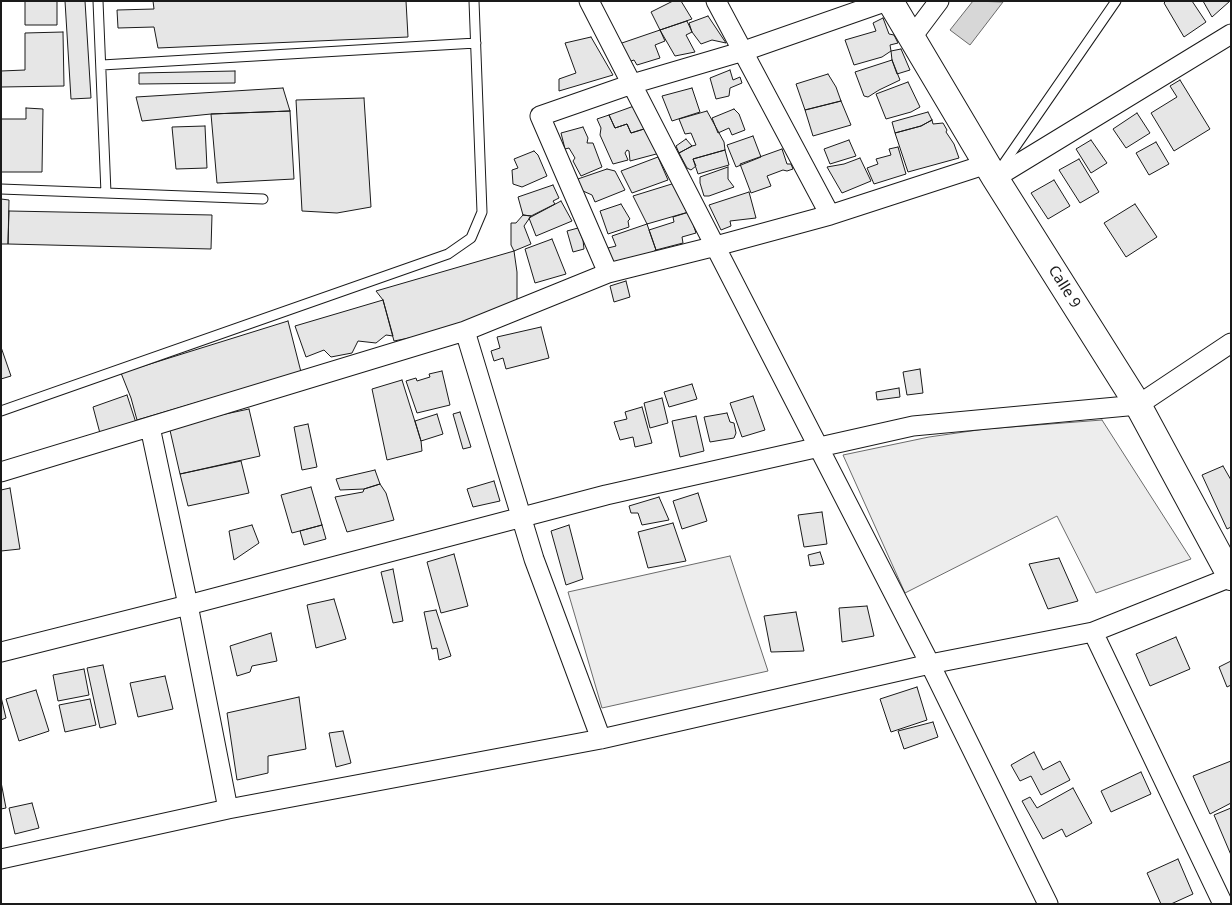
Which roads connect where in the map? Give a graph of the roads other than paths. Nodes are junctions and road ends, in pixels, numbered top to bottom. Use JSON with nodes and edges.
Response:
{"nodes":[{"id":1,"x":98,"y":1,"type":"edge"},
{"id":2,"x":474,"y":1,"type":"edge"},
{"id":3,"x":589,"y":1,"type":"edge"},
{"id":4,"x":716,"y":1,"type":"edge"},
{"id":5,"x":889,"y":1,"type":"edge"},
{"id":6,"x":939,"y":1,"type":"edge"},
{"id":7,"x":1116,"y":1,"type":"edge"},
{"id":8,"x":1231,"y":34,"type":"edge"},
{"id":9,"x":912,"y":37,"type":"junction"},
{"id":10,"x":476,"y":43,"type":"junction"},
{"id":11,"x":744,"y":51,"type":"junction"},
{"id":12,"x":102,"y":65,"type":"junction"},
{"id":13,"x":632,"y":84,"type":"junction"},
{"id":14,"x":991,"y":171,"type":"junction"},
{"id":15,"x":1,"y":189,"type":"edge"},
{"id":16,"x":106,"y":193,"type":"junction"},
{"id":17,"x":263,"y":198,"type":"dead end"},
{"id":18,"x":830,"y":215,"type":"junction"},
{"id":19,"x":716,"y":246,"type":"junction"},
{"id":20,"x":608,"y":273,"type":"junction"},
{"id":21,"x":465,"y":331,"type":"junction"},
{"id":22,"x":1231,"y":343,"type":"edge"},
{"id":23,"x":1138,"y":405,"type":"junction"},
{"id":24,"x":1,"y":411,"type":"edge"},
{"id":25,"x":150,"y":427,"type":"junction"},
{"id":26,"x":819,"y":447,"type":"junction"},
{"id":27,"x":1,"y":472,"type":"edge"},
{"id":28,"x":522,"y":516,"type":"junction"},
{"id":29,"x":1229,"y":569,"type":"edge"},
{"id":30,"x":188,"y":605,"type":"junction"},
{"id":31,"x":1093,"y":632,"type":"junction"},
{"id":32,"x":1,"y":652,"type":"edge"},
{"id":33,"x":930,"y":664,"type":"junction"},
{"id":34,"x":601,"y":739,"type":"junction"},
{"id":35,"x":228,"y":809,"type":"junction"},
{"id":36,"x":1,"y":859,"type":"edge"},
{"id":37,"x":1048,"y":904,"type":"edge"},
{"id":38,"x":1223,"y":904,"type":"edge"}],
"edges":[{"from":1,"to":12,"type":"lane"},
{"from":2,"to":10,"type":"lane"},
{"from":3,"to":13,"type":"street"},
{"from":4,"to":11,"type":"street"},
{"from":5,"to":9,"type":"street","name":"Calle 9"},
{"from":5,"to":11,"type":"street"},
{"from":6,"to":9,"type":"street"},
{"from":7,"to":14,"type":"lane"},
{"from":8,"to":14,"type":"street"},
{"from":9,"to":14,"type":"street","name":"Calle 9"},
{"from":10,"to":12,"type":"lane"},
{"from":10,"to":24,"type":"lane"},
{"from":11,"to":13,"type":"street"},
{"from":11,"to":18,"type":"street"},
{"from":12,"to":16,"type":"lane"},
{"from":13,"to":19,"type":"street"},
{"from":13,"to":20,"type":"street"},
{"from":14,"to":18,"type":"street"},
{"from":14,"to":23,"type":"street","name":"Calle 9"},
{"from":15,"to":16,"type":"lane"},
{"from":16,"to":17,"type":"lane"},
{"from":18,"to":19,"type":"street"},
{"from":19,"to":20,"type":"street"},
{"from":19,"to":26,"type":"street"},
{"from":20,"to":21,"type":"street"},
{"from":21,"to":25,"type":"street"},
{"from":21,"to":28,"type":"street"},
{"from":22,"to":23,"type":"street"},
{"from":23,"to":26,"type":"street"},
{"from":23,"to":29,"type":"street","name":"Calle 9"},
{"from":25,"to":27,"type":"street"},
{"from":25,"to":30,"type":"street"},
{"from":26,"to":28,"type":"street"},
{"from":26,"to":33,"type":"street"},
{"from":28,"to":30,"type":"street"},
{"from":28,"to":34,"type":"street"},
{"from":29,"to":31,"type":"street"},
{"from":30,"to":32,"type":"street"},
{"from":30,"to":35,"type":"street"},
{"from":31,"to":33,"type":"street"},
{"from":31,"to":38,"type":"street"},
{"from":33,"to":34,"type":"street"},
{"from":33,"to":37,"type":"street"},
{"from":34,"to":35,"type":"street"},
{"from":35,"to":36,"type":"street"}]}
